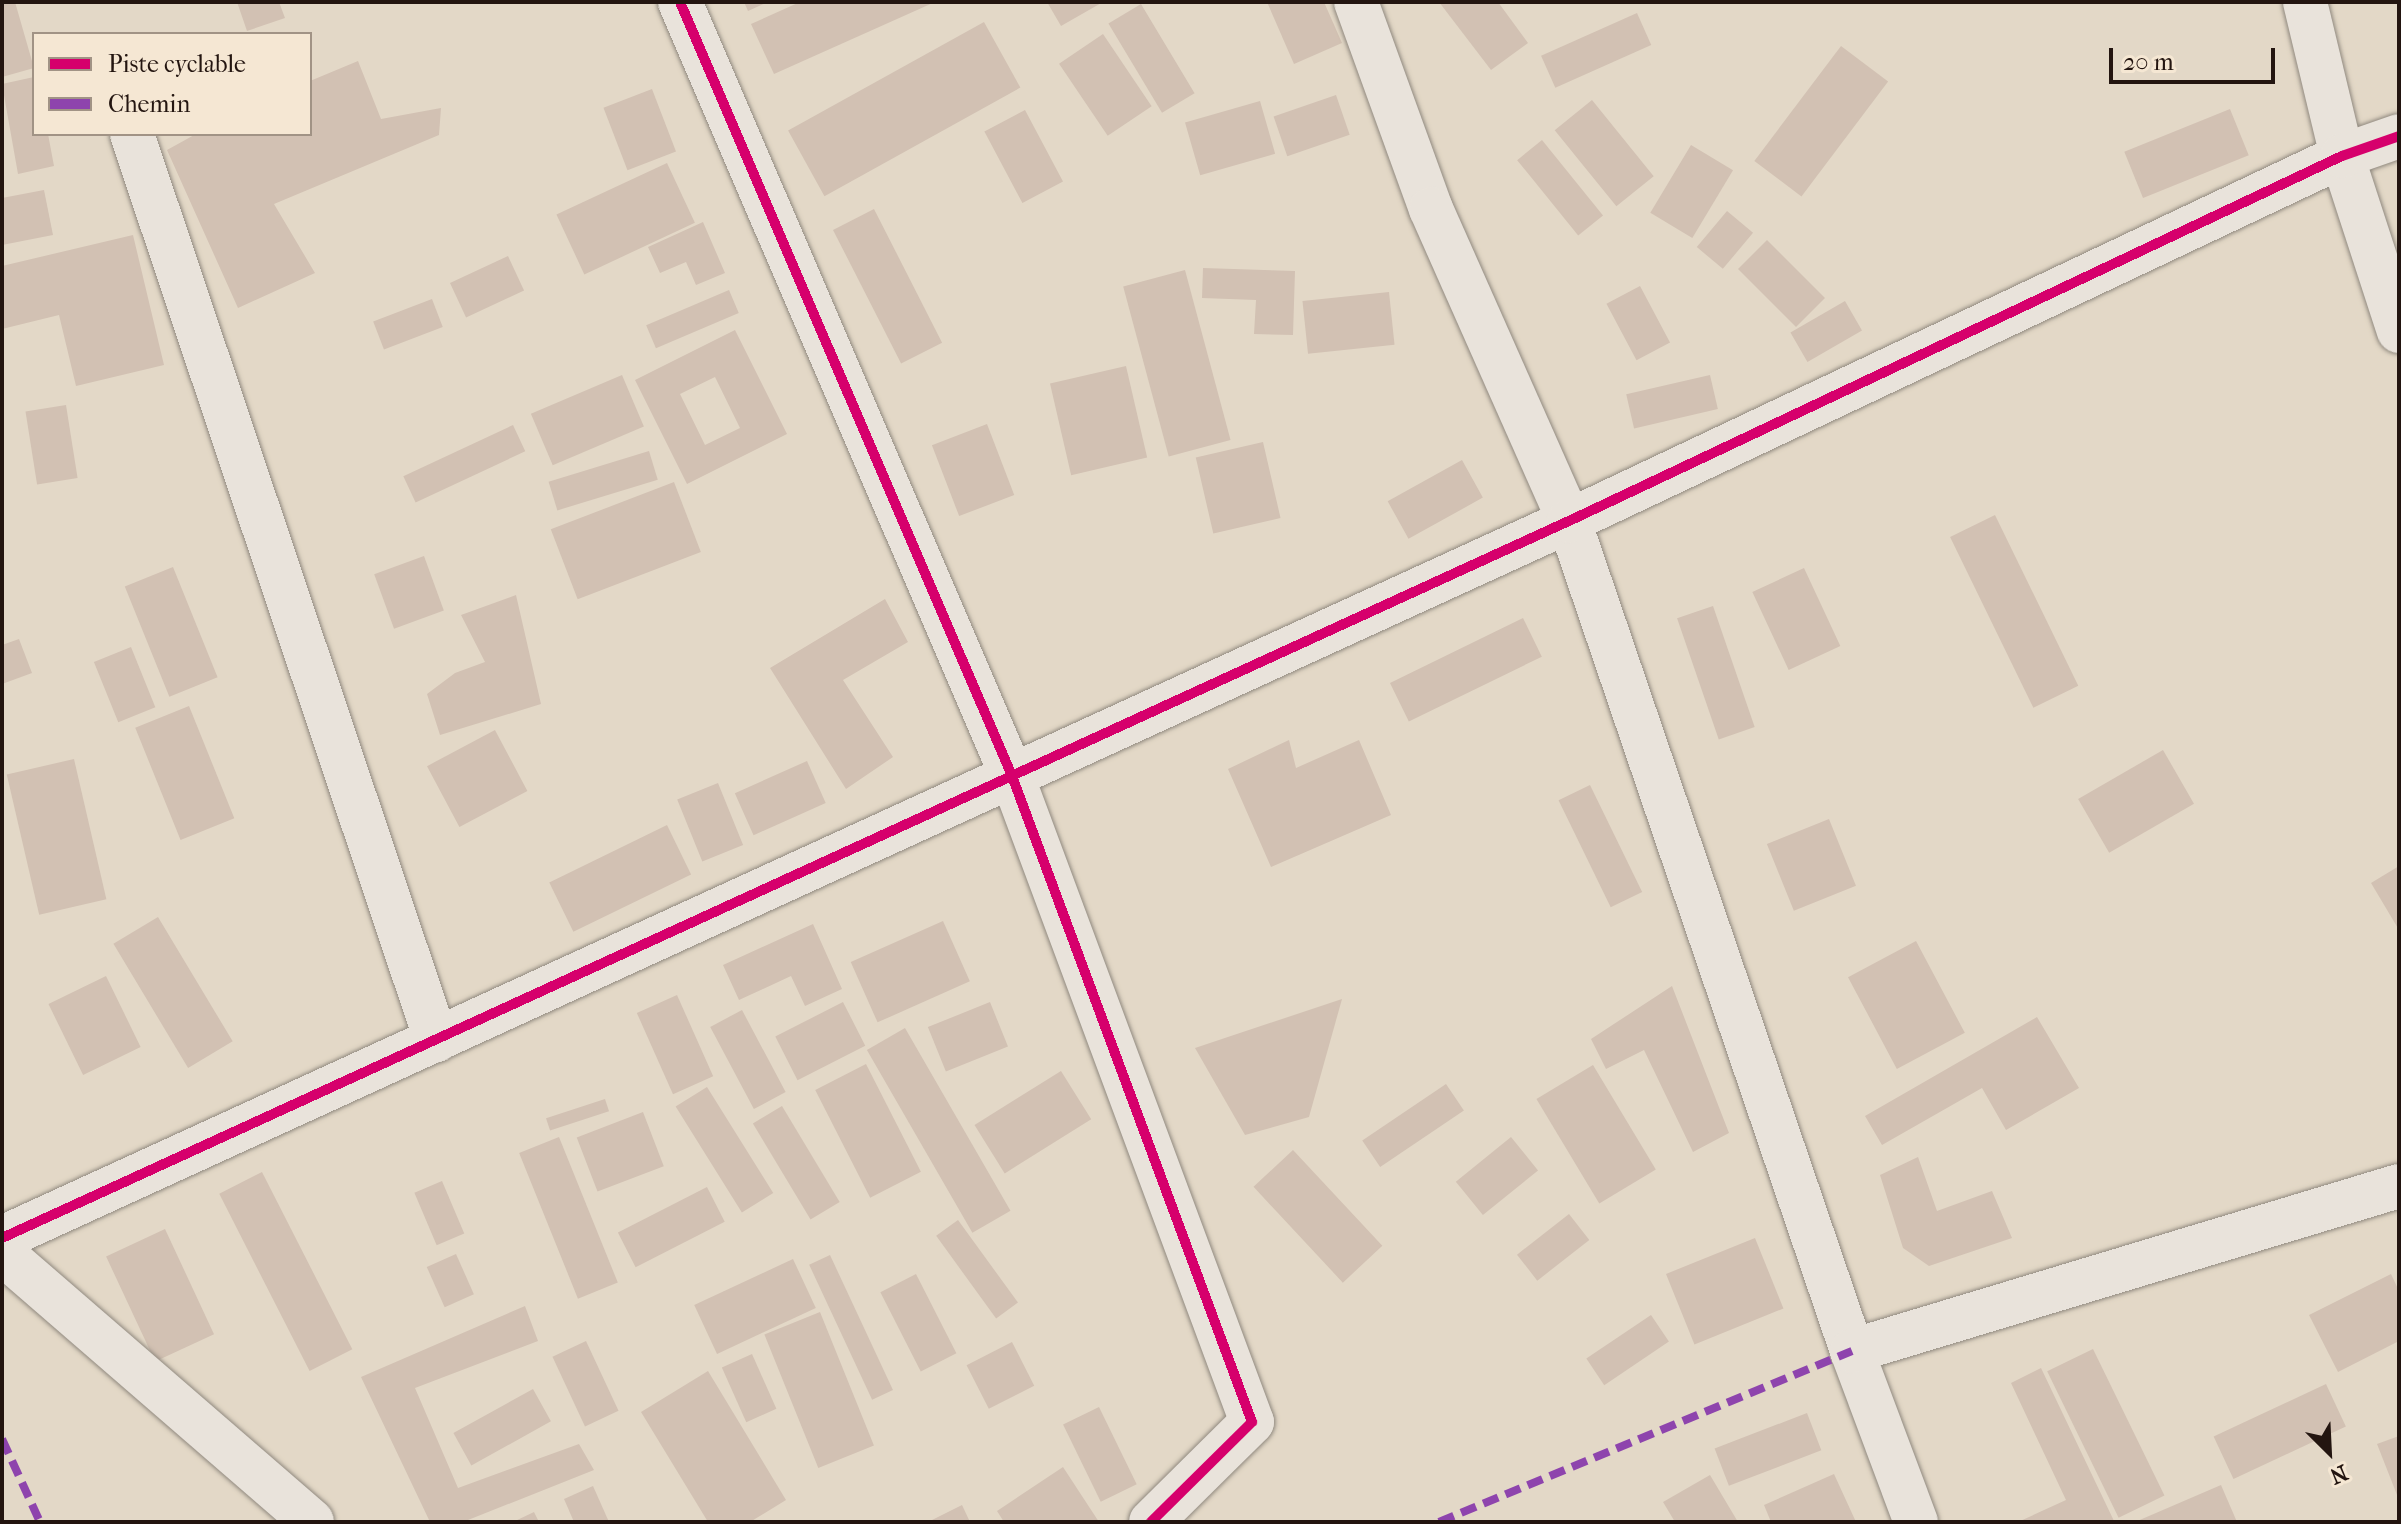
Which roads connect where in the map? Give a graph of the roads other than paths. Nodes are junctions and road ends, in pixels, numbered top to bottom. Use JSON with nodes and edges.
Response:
{"nodes":[{"id":1,"x":680,"y":2,"type":"edge"},
{"id":2,"x":1356,"y":2,"type":"edge"},
{"id":3,"x":2305,"y":2,"type":"edge"},
{"id":4,"x":133,"y":136,"type":"edge"},
{"id":5,"x":2399,"y":136,"type":"edge"},
{"id":6,"x":2342,"y":156,"type":"junction"},
{"id":7,"x":2399,"y":331,"type":"edge"},
{"id":8,"x":1569,"y":521,"type":"junction"},
{"id":9,"x":1012,"y":776,"type":"junction"},
{"id":10,"x":436,"y":1040,"type":"junction"},
{"id":11,"x":2399,"y":1186,"type":"edge"},
{"id":12,"x":2,"y":1238,"type":"edge"},
{"id":13,"x":2,"y":1253,"type":"edge"},
{"id":14,"x":1852,"y":1351,"type":"junction"},
{"id":15,"x":312,"y":1522,"type":"edge"},
{"id":16,"x":1151,"y":1522,"type":"edge"},
{"id":17,"x":1916,"y":1522,"type":"edge"}],
"edges":[{"from":1,"to":9,"type":"street"},
{"from":2,"to":8,"type":"street"},
{"from":3,"to":6,"type":"street"},
{"from":4,"to":10,"type":"street"},
{"from":5,"to":6,"type":"street"},
{"from":6,"to":7,"type":"street"},
{"from":6,"to":8,"type":"street"},
{"from":8,"to":9,"type":"street"},
{"from":8,"to":14,"type":"street"},
{"from":9,"to":10,"type":"street"},
{"from":9,"to":16,"type":"street"},
{"from":10,"to":12,"type":"street"},
{"from":11,"to":14,"type":"street"},
{"from":13,"to":15,"type":"street"},
{"from":14,"to":17,"type":"street"}]}
